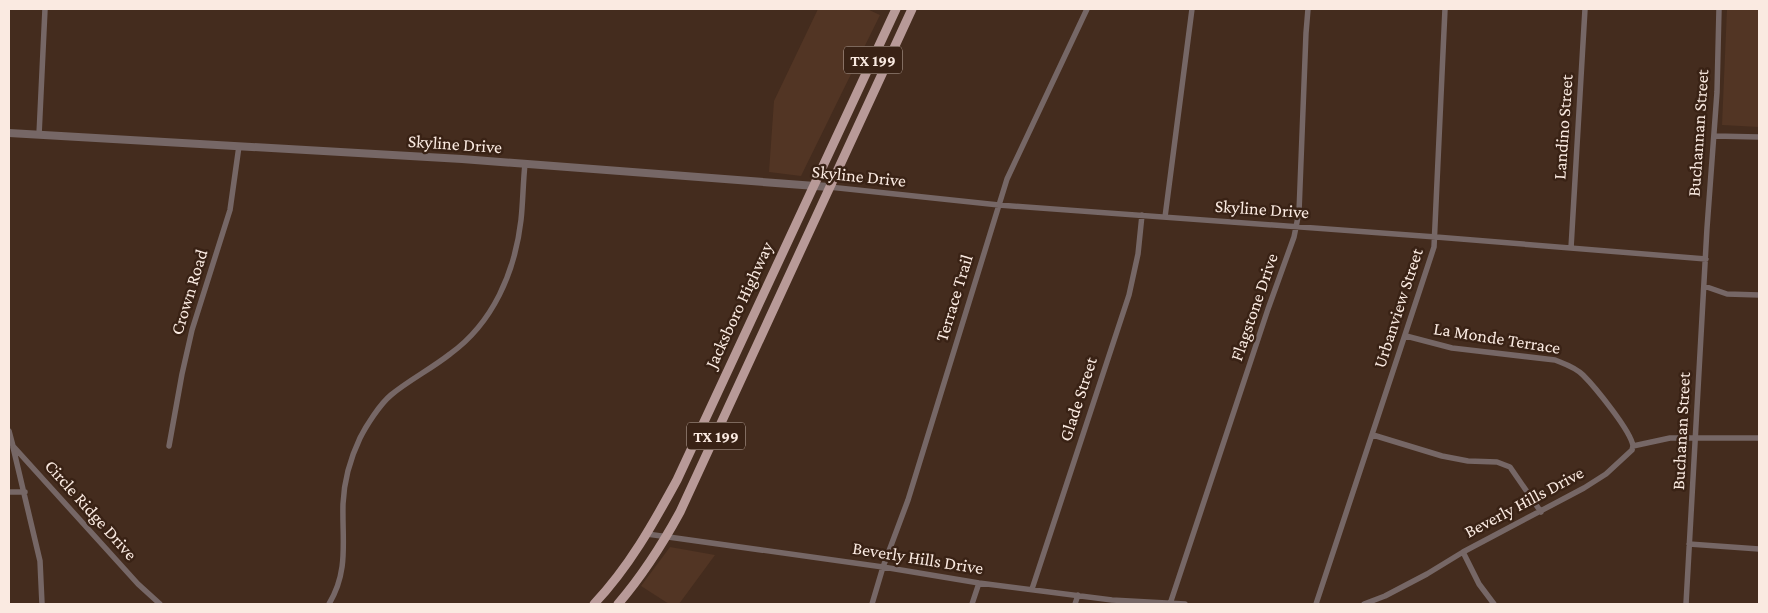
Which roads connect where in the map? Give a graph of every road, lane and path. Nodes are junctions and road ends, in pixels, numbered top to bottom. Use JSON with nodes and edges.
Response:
{"nodes":[{"id":1,"x":45,"y":9,"type":"edge"},
{"id":2,"x":896,"y":9,"type":"edge"},
{"id":3,"x":912,"y":9,"type":"edge"},
{"id":4,"x":1087,"y":9,"type":"edge"},
{"id":5,"x":1192,"y":9,"type":"edge"},
{"id":6,"x":1308,"y":9,"type":"edge"},
{"id":7,"x":1445,"y":9,"type":"edge"},
{"id":8,"x":1585,"y":9,"type":"edge"},
{"id":9,"x":1719,"y":9,"type":"edge"},
{"id":10,"x":9,"y":134,"type":"edge"},
{"id":11,"x":39,"y":135,"type":"junction"},
{"id":12,"x":1714,"y":136,"type":"junction"},
{"id":13,"x":1759,"y":137,"type":"edge"},
{"id":14,"x":238,"y":146,"type":"junction"},
{"id":15,"x":524,"y":164,"type":"junction"},
{"id":16,"x":812,"y":186,"type":"junction"},
{"id":17,"x":829,"y":187,"type":"junction"},
{"id":18,"x":999,"y":205,"type":"junction"},
{"id":19,"x":1142,"y":215,"type":"junction"},
{"id":20,"x":1165,"y":217,"type":"junction"},
{"id":21,"x":1297,"y":226,"type":"junction"},
{"id":22,"x":1436,"y":237,"type":"junction"},
{"id":23,"x":1571,"y":248,"type":"junction"},
{"id":24,"x":1706,"y":259,"type":"junction"},
{"id":25,"x":1704,"y":286,"type":"junction"},
{"id":26,"x":1759,"y":295,"type":"edge"},
{"id":27,"x":1406,"y":336,"type":"junction"},
{"id":28,"x":729,"y":364,"type":"junction"},
{"id":29,"x":745,"y":373,"type":"junction"},
{"id":30,"x":9,"y":430,"type":"edge"},
{"id":31,"x":1373,"y":435,"type":"junction"},
{"id":32,"x":1696,"y":437,"type":"junction"},
{"id":33,"x":1759,"y":438,"type":"edge"},
{"id":34,"x":13,"y":446,"type":"junction"},
{"id":35,"x":169,"y":446,"type":"dead end"},
{"id":36,"x":1633,"y":446,"type":"junction"},
{"id":37,"x":9,"y":492,"type":"edge"},
{"id":38,"x":25,"y":492,"type":"junction"},
{"id":39,"x":1541,"y":512,"type":"junction"},
{"id":40,"x":648,"y":534,"type":"junction"},
{"id":41,"x":666,"y":538,"type":"junction"},
{"id":42,"x":1689,"y":544,"type":"junction"},
{"id":43,"x":1759,"y":548,"type":"edge"},
{"id":44,"x":1463,"y":552,"type":"junction"},
{"id":45,"x":882,"y":567,"type":"junction"},
{"id":46,"x":979,"y":583,"type":"junction"},
{"id":47,"x":1032,"y":589,"type":"junction"},
{"id":48,"x":1078,"y":595,"type":"junction"},
{"id":49,"x":1112,"y":600,"type":"junction"},
{"id":50,"x":1170,"y":603,"type":"edge"},
{"id":51,"x":42,"y":604,"type":"edge"},
{"id":52,"x":160,"y":604,"type":"edge"},
{"id":53,"x":329,"y":604,"type":"edge"},
{"id":54,"x":594,"y":604,"type":"edge"},
{"id":55,"x":618,"y":604,"type":"edge"},
{"id":56,"x":872,"y":604,"type":"edge"},
{"id":57,"x":972,"y":604,"type":"edge"},
{"id":58,"x":1075,"y":604,"type":"edge"},
{"id":59,"x":1119,"y":604,"type":"edge"},
{"id":60,"x":1185,"y":604,"type":"edge"},
{"id":61,"x":1316,"y":604,"type":"edge"},
{"id":62,"x":1364,"y":604,"type":"edge"},
{"id":63,"x":1494,"y":604,"type":"edge"},
{"id":64,"x":1686,"y":604,"type":"edge"}],
"edges":[{"from":1,"to":11,"type":"street"},
{"from":2,"to":16,"type":"main road","name":"Jacksboro Highway","number":"TX 199"},
{"from":3,"to":17,"type":"main road","name":"Jacksboro Highway","number":"TX 199"},
{"from":4,"to":18,"type":"street","name":"Terrace Trail"},
{"from":5,"to":20,"type":"street"},
{"from":6,"to":21,"type":"street","name":"Flagstone Drive"},
{"from":7,"to":22,"type":"street","name":"Urbanview Street"},
{"from":8,"to":23,"type":"street","name":"Landino Street"},
{"from":9,"to":12,"type":"street","name":"Buchannan Street"},
{"from":10,"to":11,"type":"street","name":"Skyline Drive"},
{"from":11,"to":14,"type":"street","name":"Skyline Drive"},
{"from":12,"to":13,"type":"street"},
{"from":12,"to":24,"type":"street","name":"Buchannan Street"},
{"from":14,"to":15,"type":"street","name":"Skyline Drive"},
{"from":14,"to":35,"type":"street","name":"Crown Road"},
{"from":15,"to":16,"type":"street","name":"Skyline Drive"},
{"from":15,"to":53,"type":"street"},
{"from":16,"to":17,"type":"street","name":"Skyline Drive"},
{"from":16,"to":28,"type":"main road","name":"Jacksboro Highway","number":"TX 199"},
{"from":17,"to":18,"type":"street","name":"Skyline Drive"},
{"from":17,"to":29,"type":"main road","name":"Jacksboro Highway","number":"TX 199"},
{"from":18,"to":19,"type":"street","name":"Skyline Drive"},
{"from":18,"to":45,"type":"street","name":"Terrace Trail"},
{"from":19,"to":20,"type":"street","name":"Skyline Drive"},
{"from":19,"to":47,"type":"street","name":"Glade Street"},
{"from":20,"to":21,"type":"street","name":"Skyline Drive"},
{"from":21,"to":22,"type":"street","name":"Skyline Drive"},
{"from":21,"to":50,"type":"street","name":"Flagstone Drive"},
{"from":22,"to":23,"type":"street","name":"Skyline Drive"},
{"from":22,"to":27,"type":"street","name":"Urbanview Street"},
{"from":23,"to":24,"type":"street","name":"Skyline Drive"},
{"from":24,"to":25,"type":"street","name":"Buchanan Street"},
{"from":25,"to":26,"type":"street"},
{"from":25,"to":32,"type":"street","name":"Buchanan Street"},
{"from":27,"to":31,"type":"street","name":"Urbanview Street"},
{"from":27,"to":36,"type":"street","name":"La Monde Terrace"},
{"from":28,"to":29,"type":"main road"},
{"from":28,"to":40,"type":"main road","name":"Jacksboro Highway","number":"TX 199"},
{"from":29,"to":41,"type":"main road","name":"Jacksboro Highway","number":"TX 199"},
{"from":30,"to":34,"type":"street","name":"Circle Ridge Drive"},
{"from":31,"to":39,"type":"street"},
{"from":31,"to":61,"type":"street","name":"Urbanview Street"},
{"from":32,"to":33,"type":"street"},
{"from":32,"to":36,"type":"street"},
{"from":32,"to":42,"type":"street","name":"Buchanan Street"},
{"from":34,"to":38,"type":"street"},
{"from":34,"to":52,"type":"street","name":"Circle Ridge Drive"},
{"from":36,"to":39,"type":"street","name":"Beverly Hills Drive"},
{"from":37,"to":38,"type":"street"},
{"from":38,"to":51,"type":"street"},
{"from":39,"to":44,"type":"street","name":"Beverly Hills Drive"},
{"from":40,"to":41,"type":"street","name":"Beverly Hills Drive"},
{"from":40,"to":54,"type":"main road","name":"Jacksboro Highway","number":"TX 199"},
{"from":41,"to":45,"type":"street","name":"Beverly Hills Drive"},
{"from":41,"to":55,"type":"main road","name":"Jacksboro Highway","number":"TX 199"},
{"from":42,"to":43,"type":"street"},
{"from":42,"to":64,"type":"street","name":"Buchanan Street"},
{"from":44,"to":62,"type":"street","name":"Beverly Hills Drive"},
{"from":44,"to":63,"type":"street"},
{"from":45,"to":46,"type":"street","name":"Beverly Hills Drive"},
{"from":45,"to":56,"type":"street","name":"Terrace Trail"},
{"from":46,"to":47,"type":"street","name":"Beverly Hills Drive"},
{"from":46,"to":57,"type":"street"},
{"from":47,"to":48,"type":"street","name":"Beverly Hills Drive"},
{"from":48,"to":49,"type":"street","name":"Beverly Hills Drive"},
{"from":48,"to":58,"type":"street"},
{"from":49,"to":50,"type":"street","name":"Beverly Hills Drive"},
{"from":49,"to":59,"type":"street"},
{"from":50,"to":60,"type":"street","name":"Beverly Hills Drive"}]}
